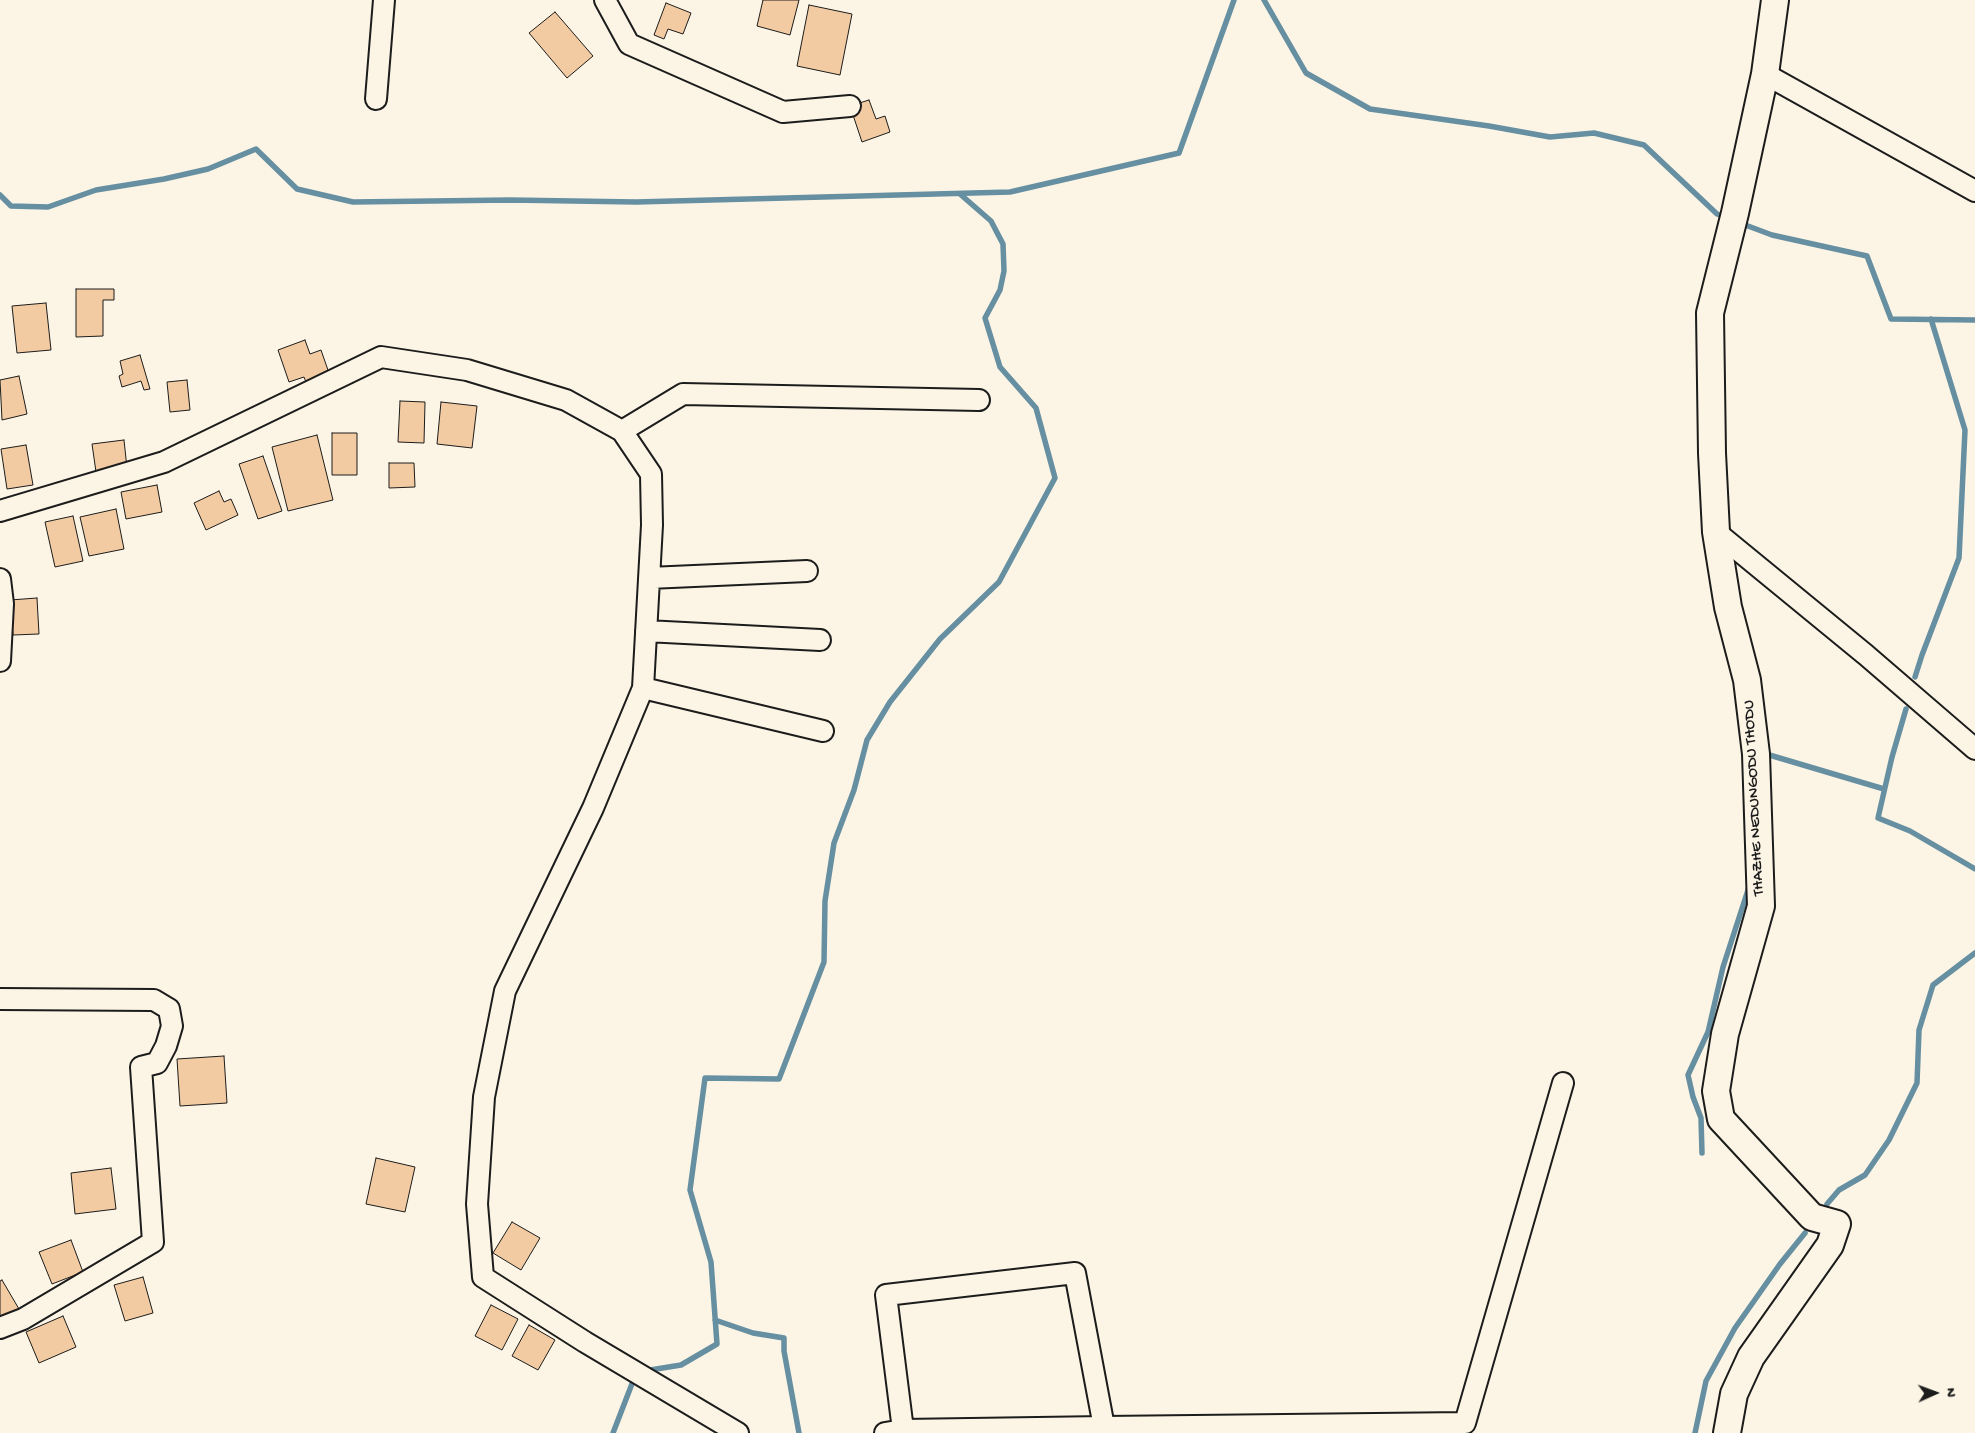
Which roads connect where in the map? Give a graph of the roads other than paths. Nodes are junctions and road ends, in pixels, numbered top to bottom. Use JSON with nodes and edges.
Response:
{"nodes":[{"id":1,"x":384,"y":0,"type":"edge"},
{"id":2,"x":605,"y":0,"type":"edge"},
{"id":3,"x":1775,"y":0,"type":"edge"},
{"id":4,"x":1765,"y":74,"type":"junction"},
{"id":5,"x":376,"y":99,"type":"dead end"},
{"id":6,"x":850,"y":106,"type":"dead end"},
{"id":7,"x":1975,"y":191,"type":"edge"},
{"id":8,"x":979,"y":400,"type":"dead end"},
{"id":9,"x":622,"y":431,"type":"junction"},
{"id":10,"x":0,"y":511,"type":"edge"},
{"id":11,"x":1716,"y":532,"type":"junction"},
{"id":12,"x":807,"y":571,"type":"dead end"},
{"id":13,"x":649,"y":578,"type":"junction"},
{"id":14,"x":0,"y":579,"type":"edge"},
{"id":15,"x":646,"y":631,"type":"junction"},
{"id":16,"x":820,"y":640,"type":"dead end"},
{"id":17,"x":0,"y":661,"type":"edge"},
{"id":18,"x":643,"y":688,"type":"junction"},
{"id":19,"x":823,"y":731,"type":"dead end"},
{"id":20,"x":1975,"y":749,"type":"edge"},
{"id":21,"x":0,"y":999,"type":"edge"},
{"id":22,"x":1562,"y":1083,"type":"dead end"},
{"id":23,"x":0,"y":1328,"type":"edge"},
{"id":24,"x":1104,"y":1427,"type":"junction"},
{"id":25,"x":894,"y":1431,"type":"edge"},
{"id":26,"x":738,"y":1433,"type":"edge"},
{"id":27,"x":1726,"y":1433,"type":"edge"}],
"edges":[{"from":1,"to":5,"type":"street"},
{"from":2,"to":6,"type":"street"},
{"from":3,"to":4,"type":"street","name":"THAZHE NEDUNGODU THODU"},
{"from":4,"to":7,"type":"street"},
{"from":4,"to":11,"type":"street","name":"THAZHE NEDUNGODU THODU"},
{"from":8,"to":9,"type":"street"},
{"from":9,"to":10,"type":"street"},
{"from":9,"to":13,"type":"street"},
{"from":11,"to":20,"type":"street"},
{"from":11,"to":27,"type":"street","name":"THAZHE NEDUNGODU THODU"},
{"from":12,"to":13,"type":"street"},
{"from":13,"to":15,"type":"street"},
{"from":14,"to":17,"type":"street"},
{"from":15,"to":16,"type":"street"},
{"from":15,"to":18,"type":"street"},
{"from":18,"to":19,"type":"street"},
{"from":18,"to":26,"type":"street"},
{"from":21,"to":23,"type":"street"},
{"from":22,"to":24,"type":"street"},
{"from":24,"to":25,"type":"street"},
{"from":24,"to":25,"type":"street"}]}
